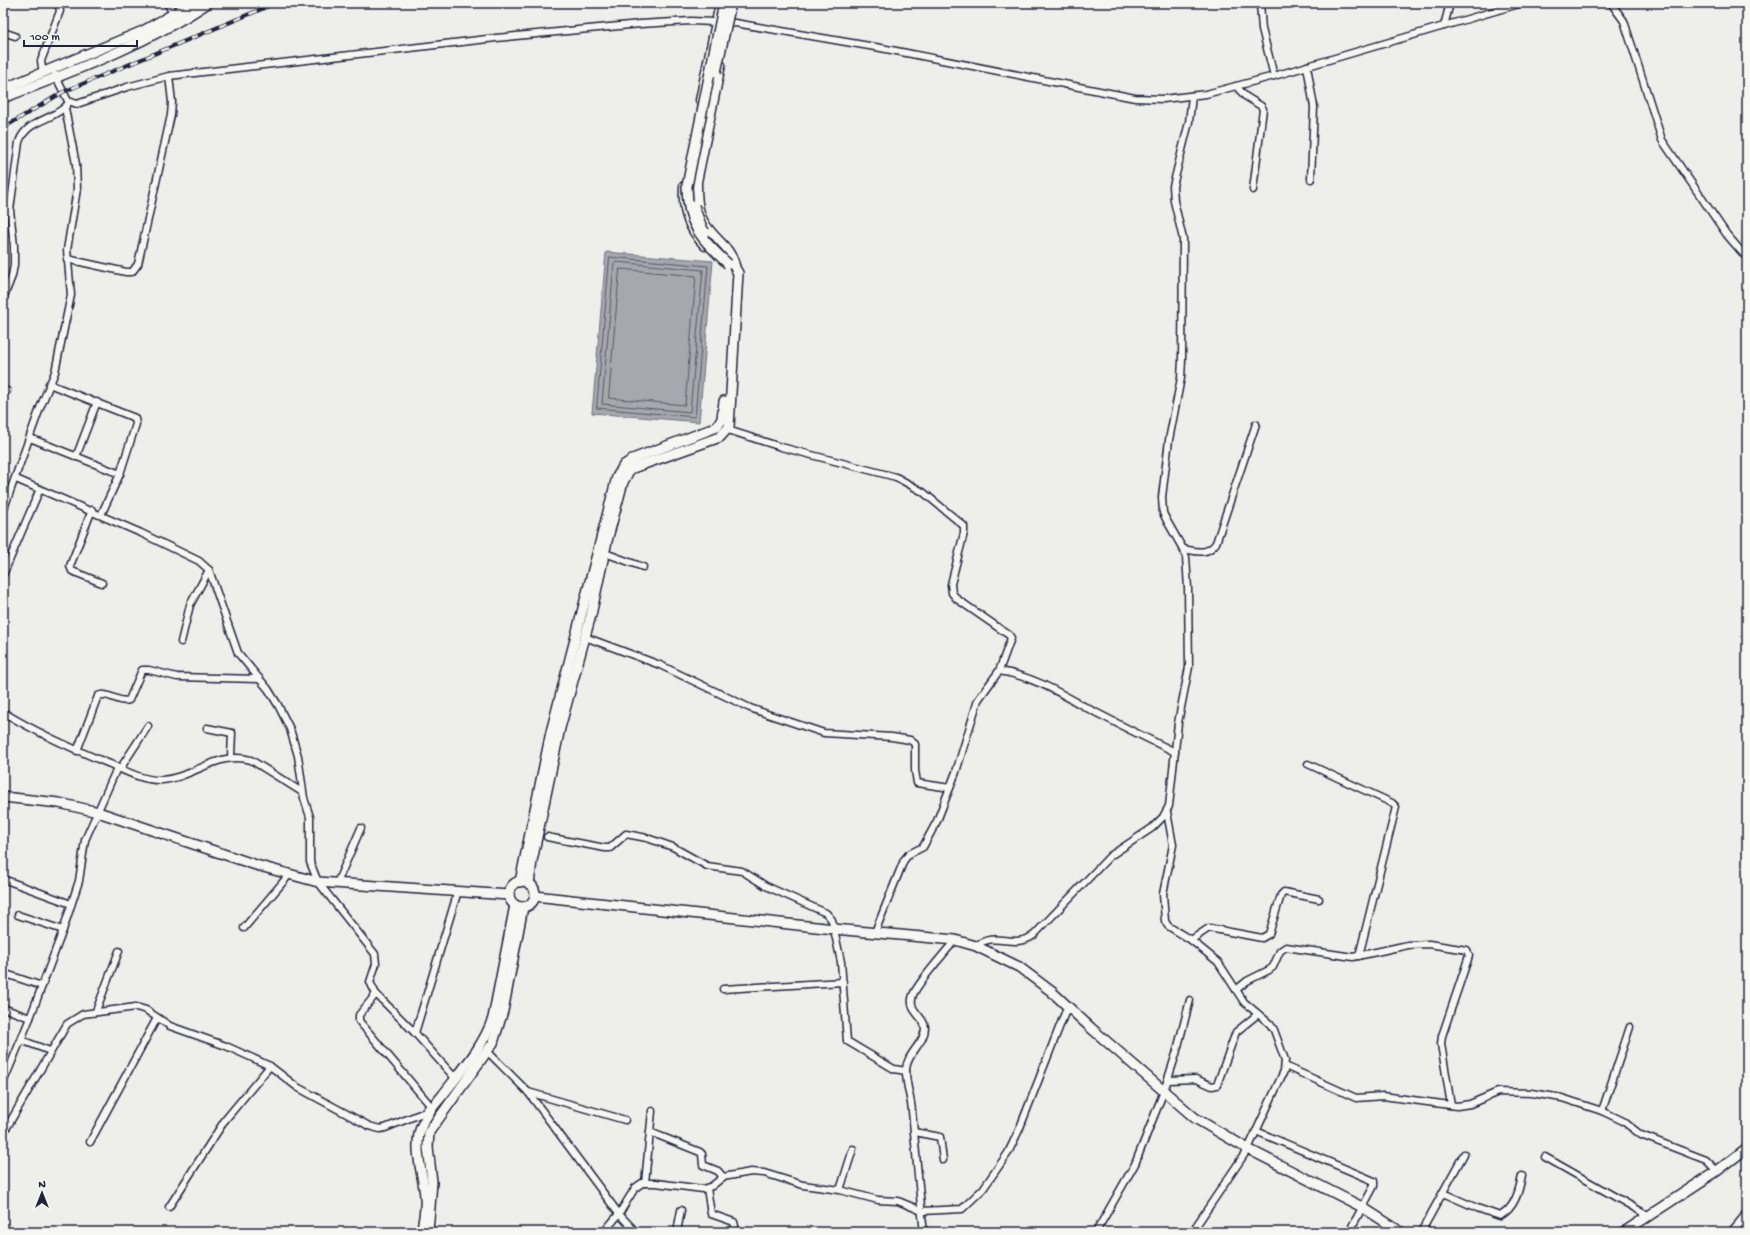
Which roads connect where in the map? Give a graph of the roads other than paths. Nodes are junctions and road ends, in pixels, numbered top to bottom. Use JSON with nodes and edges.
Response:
{"nodes":[{"id":1,"x":56,"y":3,"type":"edge"},
{"id":2,"x":167,"y":3,"type":"edge"},
{"id":3,"x":194,"y":3,"type":"edge"},
{"id":4,"x":208,"y":3,"type":"edge"},
{"id":5,"x":720,"y":3,"type":"edge"},
{"id":6,"x":724,"y":3,"type":"edge"},
{"id":7,"x":731,"y":3,"type":"edge"},
{"id":8,"x":735,"y":3,"type":"edge"},
{"id":9,"x":1260,"y":3,"type":"edge"},
{"id":10,"x":1450,"y":3,"type":"edge"},
{"id":11,"x":1522,"y":3,"type":"edge"},
{"id":12,"x":1611,"y":3,"type":"edge"},
{"id":13,"x":174,"y":15,"type":"junction"},
{"id":14,"x":715,"y":22,"type":"junction"},
{"id":15,"x":730,"y":22,"type":"junction"},
{"id":16,"x":1444,"y":26,"type":"junction"},
{"id":17,"x":3,"y":32,"type":"edge"},
{"id":18,"x":15,"y":36,"type":"dead end"},
{"id":19,"x":1307,"y":66,"type":"junction"},
{"id":20,"x":43,"y":74,"type":"junction"},
{"id":21,"x":55,"y":74,"type":"junction"},
{"id":22,"x":169,"y":76,"type":"junction"},
{"id":23,"x":1274,"y":76,"type":"junction"},
{"id":24,"x":1236,"y":86,"type":"junction"},
{"id":25,"x":3,"y":89,"type":"edge"},
{"id":26,"x":1192,"y":96,"type":"junction"},
{"id":27,"x":3,"y":98,"type":"edge"},
{"id":28,"x":70,"y":103,"type":"junction"},
{"id":29,"x":65,"y":108,"type":"junction"},
{"id":30,"x":1311,"y":179,"type":"dead end"},
{"id":31,"x":1253,"y":190,"type":"dead end"},
{"id":32,"x":6,"y":209,"type":"edge"},
{"id":33,"x":1747,"y":258,"type":"edge"},
{"id":34,"x":67,"y":259,"type":"junction"},
{"id":35,"x":730,"y":264,"type":"junction"},
{"id":36,"x":3,"y":299,"type":"edge"},
{"id":37,"x":49,"y":384,"type":"junction"},
{"id":38,"x":97,"y":402,"type":"junction"},
{"id":39,"x":1256,"y":424,"type":"dead end"},
{"id":40,"x":728,"y":430,"type":"junction"},
{"id":41,"x":30,"y":438,"type":"junction"},
{"id":42,"x":76,"y":457,"type":"junction"},
{"id":43,"x":120,"y":474,"type":"junction"},
{"id":44,"x":16,"y":479,"type":"junction"},
{"id":45,"x":40,"y":489,"type":"junction"},
{"id":46,"x":5,"y":503,"type":"edge"},
{"id":47,"x":92,"y":510,"type":"junction"},
{"id":48,"x":3,"y":511,"type":"edge"},
{"id":49,"x":102,"y":515,"type":"junction"},
{"id":50,"x":1183,"y":549,"type":"junction"},
{"id":51,"x":605,"y":553,"type":"junction"},
{"id":52,"x":643,"y":567,"type":"dead end"},
{"id":53,"x":209,"y":570,"type":"junction"},
{"id":54,"x":3,"y":575,"type":"edge"},
{"id":55,"x":102,"y":583,"type":"dead end"},
{"id":56,"x":585,"y":637,"type":"junction"},
{"id":57,"x":181,"y":642,"type":"dead end"},
{"id":58,"x":999,"y":671,"type":"junction"},
{"id":59,"x":259,"y":680,"type":"junction"},
{"id":60,"x":3,"y":712,"type":"edge"},
{"id":61,"x":148,"y":726,"type":"dead end"},
{"id":62,"x":207,"y":728,"type":"dead end"},
{"id":63,"x":77,"y":751,"type":"junction"},
{"id":64,"x":1175,"y":752,"type":"junction"},
{"id":65,"x":231,"y":757,"type":"junction"},
{"id":66,"x":1308,"y":764,"type":"dead end"},
{"id":67,"x":118,"y":768,"type":"junction"},
{"id":68,"x":950,"y":788,"type":"junction"},
{"id":69,"x":302,"y":792,"type":"junction"},
{"id":70,"x":3,"y":797,"type":"edge"},
{"id":71,"x":98,"y":812,"type":"junction"},
{"id":72,"x":1167,"y":812,"type":"junction"},
{"id":73,"x":361,"y":828,"type":"dead end"},
{"id":74,"x":547,"y":837,"type":"dead end"},
{"id":75,"x":289,"y":875,"type":"junction"},
{"id":76,"x":3,"y":879,"type":"edge"},
{"id":77,"x":318,"y":882,"type":"junction"},
{"id":78,"x":520,"y":882,"type":"junction"},
{"id":79,"x":337,"y":883,"type":"junction"},
{"id":80,"x":529,"y":884,"type":"junction"},
{"id":81,"x":458,"y":890,"type":"junction"},
{"id":82,"x":509,"y":894,"type":"junction"},
{"id":83,"x":535,"y":896,"type":"junction"},
{"id":84,"x":1319,"y":899,"type":"dead end"},
{"id":85,"x":71,"y":904,"type":"junction"},
{"id":86,"x":519,"y":906,"type":"junction"},
{"id":87,"x":18,"y":914,"type":"dead end"},
{"id":88,"x":244,"y":928,"type":"dead end"},
{"id":89,"x":834,"y":928,"type":"junction"},
{"id":90,"x":62,"y":930,"type":"junction"},
{"id":91,"x":875,"y":932,"type":"junction"},
{"id":92,"x":955,"y":940,"type":"junction"},
{"id":93,"x":1191,"y":940,"type":"junction"},
{"id":94,"x":976,"y":946,"type":"junction"},
{"id":95,"x":119,"y":951,"type":"dead end"},
{"id":96,"x":1359,"y":956,"type":"junction"},
{"id":97,"x":3,"y":973,"type":"edge"},
{"id":98,"x":843,"y":982,"type":"junction"},
{"id":99,"x":42,"y":986,"type":"junction"},
{"id":100,"x":723,"y":989,"type":"dead end"},
{"id":101,"x":1236,"y":990,"type":"junction"},
{"id":102,"x":376,"y":994,"type":"junction"},
{"id":103,"x":1190,"y":1000,"type":"dead end"},
{"id":104,"x":1068,"y":1005,"type":"junction"},
{"id":105,"x":3,"y":1008,"type":"edge"},
{"id":106,"x":96,"y":1011,"type":"junction"},
{"id":107,"x":1258,"y":1014,"type":"junction"},
{"id":108,"x":30,"y":1018,"type":"junction"},
{"id":109,"x":157,"y":1018,"type":"junction"},
{"id":110,"x":1630,"y":1027,"type":"dead end"},
{"id":111,"x":415,"y":1033,"type":"junction"},
{"id":112,"x":21,"y":1040,"type":"junction"},
{"id":113,"x":50,"y":1051,"type":"junction"},
{"id":114,"x":487,"y":1051,"type":"junction"},
{"id":115,"x":270,"y":1066,"type":"junction"},
{"id":116,"x":1285,"y":1066,"type":"junction"},
{"id":117,"x":906,"y":1071,"type":"junction"},
{"id":118,"x":456,"y":1078,"type":"junction"},
{"id":119,"x":1168,"y":1080,"type":"junction"},
{"id":120,"x":3,"y":1083,"type":"edge"},
{"id":121,"x":1164,"y":1091,"type":"junction"},
{"id":122,"x":528,"y":1092,"type":"junction"},
{"id":123,"x":1451,"y":1105,"type":"junction"},
{"id":124,"x":652,"y":1111,"type":"dead end"},
{"id":125,"x":1602,"y":1111,"type":"junction"},
{"id":126,"x":625,"y":1120,"type":"dead end"},
{"id":127,"x":1256,"y":1131,"type":"junction"},
{"id":128,"x":650,"y":1132,"type":"junction"},
{"id":129,"x":914,"y":1132,"type":"junction"},
{"id":130,"x":3,"y":1134,"type":"edge"},
{"id":131,"x":90,"y":1142,"type":"dead end"},
{"id":132,"x":853,"y":1148,"type":"dead end"},
{"id":133,"x":1747,"y":1148,"type":"edge"},
{"id":134,"x":1248,"y":1149,"type":"junction"},
{"id":135,"x":1464,"y":1154,"type":"dead end"},
{"id":136,"x":1545,"y":1157,"type":"dead end"},
{"id":137,"x":943,"y":1160,"type":"dead end"},
{"id":138,"x":1717,"y":1171,"type":"junction"},
{"id":139,"x":1522,"y":1176,"type":"dead end"},
{"id":140,"x":723,"y":1177,"type":"junction"},
{"id":141,"x":645,"y":1183,"type":"junction"},
{"id":142,"x":707,"y":1188,"type":"junction"},
{"id":143,"x":840,"y":1190,"type":"junction"},
{"id":144,"x":1443,"y":1193,"type":"junction"},
{"id":145,"x":169,"y":1207,"type":"dead end"},
{"id":146,"x":1362,"y":1207,"type":"junction"},
{"id":147,"x":681,"y":1210,"type":"dead end"},
{"id":148,"x":922,"y":1211,"type":"junction"},
{"id":149,"x":1747,"y":1213,"type":"edge"},
{"id":150,"x":619,"y":1214,"type":"junction"},
{"id":151,"x":1649,"y":1216,"type":"junction"},
{"id":152,"x":421,"y":1232,"type":"edge"},
{"id":153,"x":428,"y":1232,"type":"edge"},
{"id":154,"x":604,"y":1232,"type":"edge"},
{"id":155,"x":636,"y":1232,"type":"edge"},
{"id":156,"x":677,"y":1232,"type":"edge"},
{"id":157,"x":732,"y":1232,"type":"edge"},
{"id":158,"x":924,"y":1232,"type":"edge"},
{"id":159,"x":1096,"y":1232,"type":"edge"},
{"id":160,"x":1192,"y":1232,"type":"edge"},
{"id":161,"x":1349,"y":1232,"type":"edge"},
{"id":162,"x":1401,"y":1232,"type":"edge"},
{"id":163,"x":1421,"y":1232,"type":"edge"},
{"id":164,"x":1624,"y":1232,"type":"edge"},
{"id":165,"x":1731,"y":1232,"type":"edge"}],
"edges":[{"from":1,"to":20,"type":"street"},
{"from":2,"to":13,"type":"street"},
{"from":3,"to":13,"type":"main road"},
{"from":4,"to":21,"type":"main road"},
{"from":5,"to":14,"type":"street"},
{"from":6,"to":35,"type":"main road","bridge":true},
{"from":7,"to":35,"type":"main road","bridge":true},
{"from":8,"to":15,"type":"street"},
{"from":9,"to":23,"type":"street"},
{"from":10,"to":16,"type":"street"},
{"from":11,"to":16,"type":"street"},
{"from":12,"to":33,"type":"street"},
{"from":13,"to":21,"type":"main road"},
{"from":14,"to":15,"type":"street"},
{"from":14,"to":22,"type":"street"},
{"from":14,"to":35,"type":"street"},
{"from":15,"to":26,"type":"street"},
{"from":15,"to":35,"type":"street"},
{"from":16,"to":19,"type":"street"},
{"from":17,"to":18,"type":"street"},
{"from":19,"to":23,"type":"street"},
{"from":19,"to":30,"type":"street"},
{"from":20,"to":21,"type":"main road"},
{"from":20,"to":25,"type":"main road"},
{"from":21,"to":27,"type":"main road"},
{"from":21,"to":28,"type":"street"},
{"from":22,"to":28,"type":"street"},
{"from":22,"to":34,"type":"street"},
{"from":23,"to":24,"type":"street"},
{"from":24,"to":26,"type":"street"},
{"from":24,"to":31,"type":"street"},
{"from":26,"to":50,"type":"street"},
{"from":28,"to":29,"type":"street"},
{"from":29,"to":32,"type":"street"},
{"from":29,"to":34,"type":"street"},
{"from":32,"to":36,"type":"street"},
{"from":34,"to":37,"type":"street"},
{"from":35,"to":40,"type":"main road"},
{"from":35,"to":78,"type":"main road"},
{"from":37,"to":38,"type":"street"},
{"from":37,"to":41,"type":"street"},
{"from":38,"to":42,"type":"street"},
{"from":38,"to":43,"type":"street"},
{"from":39,"to":50,"type":"street"},
{"from":40,"to":51,"type":"main road"},
{"from":40,"to":58,"type":"street"},
{"from":41,"to":42,"type":"street"},
{"from":41,"to":44,"type":"street"},
{"from":42,"to":43,"type":"street"},
{"from":43,"to":49,"type":"street"},
{"from":44,"to":45,"type":"street"},
{"from":44,"to":46,"type":"street"},
{"from":45,"to":47,"type":"street"},
{"from":45,"to":54,"type":"street"},
{"from":46,"to":48,"type":"street"},
{"from":47,"to":49,"type":"street"},
{"from":47,"to":55,"type":"street"},
{"from":49,"to":53,"type":"street"},
{"from":50,"to":64,"type":"street"},
{"from":51,"to":52,"type":"street"},
{"from":51,"to":56,"type":"main road"},
{"from":53,"to":57,"type":"street"},
{"from":53,"to":59,"type":"street"},
{"from":56,"to":68,"type":"street"},
{"from":56,"to":80,"type":"main road"},
{"from":58,"to":64,"type":"street"},
{"from":58,"to":68,"type":"street"},
{"from":59,"to":63,"type":"street"},
{"from":59,"to":69,"type":"street"},
{"from":60,"to":63,"type":"street"},
{"from":61,"to":67,"type":"street"},
{"from":62,"to":65,"type":"street"},
{"from":63,"to":67,"type":"street"},
{"from":64,"to":72,"type":"street"},
{"from":65,"to":67,"type":"street"},
{"from":65,"to":69,"type":"street"},
{"from":66,"to":96,"type":"street"},
{"from":67,"to":71,"type":"street"},
{"from":68,"to":91,"type":"street"},
{"from":69,"to":77,"type":"street"},
{"from":70,"to":71,"type":"main road"},
{"from":71,"to":75,"type":"main road"},
{"from":71,"to":85,"type":"street"},
{"from":72,"to":93,"type":"street"},
{"from":72,"to":94,"type":"street"},
{"from":73,"to":79,"type":"street"},
{"from":74,"to":89,"type":"street"},
{"from":75,"to":77,"type":"main road"},
{"from":75,"to":88,"type":"street"},
{"from":76,"to":85,"type":"street"},
{"from":77,"to":79,"type":"main road"},
{"from":77,"to":102,"type":"street"},
{"from":78,"to":80,"type":"main road"},
{"from":78,"to":82,"type":"main road"},
{"from":79,"to":81,"type":"main road"},
{"from":80,"to":83,"type":"main road"},
{"from":81,"to":82,"type":"main road"},
{"from":81,"to":111,"type":"street"},
{"from":82,"to":86,"type":"main road"},
{"from":83,"to":86,"type":"main road"},
{"from":83,"to":89,"type":"main road"},
{"from":84,"to":93,"type":"street"},
{"from":85,"to":90,"type":"street"},
{"from":86,"to":114,"type":"main road"},
{"from":86,"to":118,"type":"main road"},
{"from":87,"to":90,"type":"street"},
{"from":89,"to":91,"type":"main road"},
{"from":89,"to":98,"type":"street"},
{"from":90,"to":99,"type":"street"},
{"from":91,"to":92,"type":"main road"},
{"from":92,"to":94,"type":"main road"},
{"from":92,"to":117,"type":"street"},
{"from":93,"to":101,"type":"street"},
{"from":94,"to":104,"type":"main road"},
{"from":95,"to":106,"type":"street"},
{"from":96,"to":101,"type":"street"},
{"from":96,"to":123,"type":"street"},
{"from":97,"to":99,"type":"street"},
{"from":98,"to":100,"type":"street"},
{"from":98,"to":117,"type":"street"},
{"from":99,"to":108,"type":"street"},
{"from":101,"to":107,"type":"street"},
{"from":102,"to":111,"type":"street"},
{"from":102,"to":115,"type":"street"},
{"from":103,"to":119,"type":"street"},
{"from":104,"to":121,"type":"main road"},
{"from":104,"to":148,"type":"street"},
{"from":105,"to":108,"type":"street"},
{"from":106,"to":109,"type":"street"},
{"from":106,"to":113,"type":"street"},
{"from":107,"to":116,"type":"street"},
{"from":107,"to":119,"type":"street"},
{"from":108,"to":112,"type":"street"},
{"from":109,"to":115,"type":"street"},
{"from":109,"to":131,"type":"street"},
{"from":110,"to":125,"type":"street"},
{"from":111,"to":118,"type":"street"},
{"from":112,"to":113,"type":"street"},
{"from":112,"to":120,"type":"street"},
{"from":113,"to":130,"type":"street"},
{"from":114,"to":122,"type":"street"},
{"from":114,"to":153,"type":"main road"},
{"from":115,"to":145,"type":"street"},
{"from":116,"to":123,"type":"street"},
{"from":116,"to":127,"type":"street"},
{"from":117,"to":129,"type":"street"},
{"from":118,"to":152,"type":"main road"},
{"from":119,"to":121,"type":"street"},
{"from":121,"to":134,"type":"main road"},
{"from":121,"to":159,"type":"street"},
{"from":122,"to":126,"type":"street"},
{"from":122,"to":150,"type":"street"},
{"from":123,"to":125,"type":"street"},
{"from":124,"to":128,"type":"street"},
{"from":125,"to":138,"type":"street"},
{"from":127,"to":134,"type":"street"},
{"from":127,"to":146,"type":"street"},
{"from":128,"to":140,"type":"street"},
{"from":128,"to":141,"type":"street"},
{"from":129,"to":137,"type":"street"},
{"from":129,"to":148,"type":"street"},
{"from":132,"to":143,"type":"street"},
{"from":133,"to":138,"type":"main road"},
{"from":134,"to":146,"type":"main road"},
{"from":134,"to":160,"type":"street"},
{"from":135,"to":144,"type":"street"},
{"from":136,"to":151,"type":"street"},
{"from":138,"to":151,"type":"main road"},
{"from":139,"to":144,"type":"street"},
{"from":140,"to":142,"type":"street"},
{"from":140,"to":143,"type":"street"},
{"from":141,"to":142,"type":"street"},
{"from":141,"to":150,"type":"street"},
{"from":142,"to":157,"type":"street"},
{"from":143,"to":148,"type":"street"},
{"from":144,"to":163,"type":"street"},
{"from":146,"to":161,"type":"street"},
{"from":146,"to":162,"type":"main road"},
{"from":147,"to":156,"type":"street"},
{"from":148,"to":158,"type":"street"},
{"from":149,"to":165,"type":"street"},
{"from":150,"to":154,"type":"street"},
{"from":150,"to":155,"type":"street"},
{"from":151,"to":164,"type":"main road"}]}
